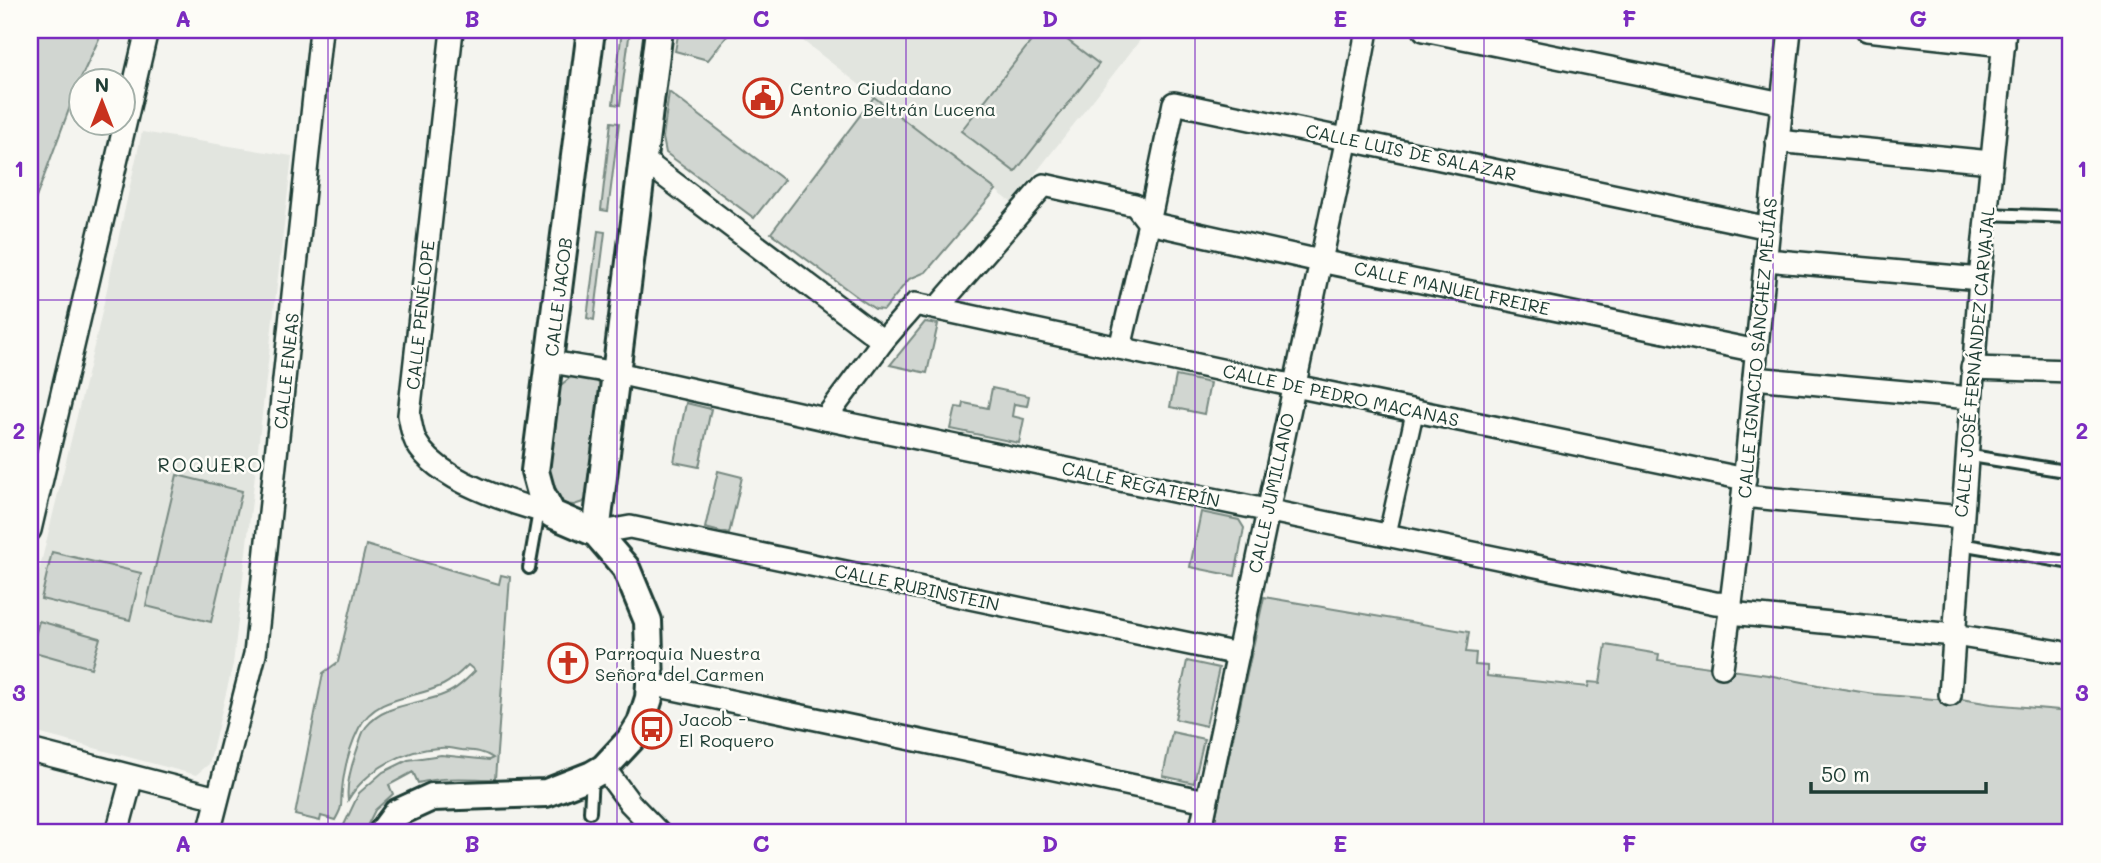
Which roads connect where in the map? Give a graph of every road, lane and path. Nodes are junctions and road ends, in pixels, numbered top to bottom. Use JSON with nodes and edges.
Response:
{"nodes":[{"id":1,"x":148,"y":30,"type":"edge"},
{"id":2,"x":321,"y":30,"type":"edge"},
{"id":3,"x":452,"y":30,"type":"edge"},
{"id":4,"x":591,"y":30,"type":"edge"},
{"id":5,"x":659,"y":30,"type":"edge"},
{"id":6,"x":1367,"y":30,"type":"edge"},
{"id":7,"x":1424,"y":30,"type":"edge"},
{"id":8,"x":1790,"y":30,"type":"edge"},
{"id":9,"x":1867,"y":30,"type":"edge"},
{"id":10,"x":2005,"y":37,"type":"edge"},
{"id":11,"x":1782,"y":103,"type":"junction"},
{"id":12,"x":1347,"y":138,"type":"junction"},
{"id":13,"x":1777,"y":141,"type":"junction"},
{"id":14,"x":642,"y":159,"type":"junction"},
{"id":15,"x":1991,"y":162,"type":"junction"},
{"id":16,"x":1986,"y":214,"type":"junction"},
{"id":17,"x":2071,"y":216,"type":"edge"},
{"id":18,"x":1149,"y":223,"type":"junction"},
{"id":19,"x":1769,"y":228,"type":"junction"},
{"id":20,"x":1766,"y":260,"type":"junction"},
{"id":21,"x":1320,"y":261,"type":"junction"},
{"id":22,"x":1980,"y":279,"type":"junction"},
{"id":23,"x":937,"y":308,"type":"junction"},
{"id":24,"x":883,"y":341,"type":"junction"},
{"id":25,"x":1120,"y":348,"type":"junction"},
{"id":26,"x":1757,"y":351,"type":"junction"},
{"id":27,"x":551,"y":362,"type":"junction"},
{"id":28,"x":1972,"y":368,"type":"junction"},
{"id":29,"x":2071,"y":371,"type":"edge"},
{"id":30,"x":617,"y":373,"type":"junction"},
{"id":31,"x":1754,"y":378,"type":"junction"},
{"id":32,"x":1295,"y":386,"type":"junction"},
{"id":33,"x":1970,"y":398,"type":"junction"},
{"id":34,"x":1415,"y":411,"type":"junction"},
{"id":35,"x":825,"y":419,"type":"junction"},
{"id":36,"x":1965,"y":455,"type":"junction"},
{"id":37,"x":2071,"y":472,"type":"edge"},
{"id":38,"x":1744,"y":488,"type":"junction"},
{"id":39,"x":1267,"y":511,"type":"junction"},
{"id":40,"x":546,"y":512,"type":"junction"},
{"id":41,"x":1961,"y":517,"type":"junction"},
{"id":42,"x":30,"y":530,"type":"edge"},
{"id":43,"x":597,"y":533,"type":"junction"},
{"id":44,"x":1387,"y":537,"type":"junction"},
{"id":45,"x":1960,"y":544,"type":"junction"},
{"id":46,"x":2071,"y":563,"type":"edge"},
{"id":47,"x":529,"y":568,"type":"dead end"},
{"id":48,"x":1731,"y":608,"type":"junction"},
{"id":49,"x":1954,"y":635,"type":"junction"},
{"id":50,"x":2067,"y":653,"type":"edge"},
{"id":51,"x":1238,"y":654,"type":"junction"},
{"id":52,"x":1722,"y":667,"type":"dead end"},
{"id":53,"x":650,"y":684,"type":"junction"},
{"id":54,"x":1950,"y":695,"type":"dead end"},
{"id":55,"x":30,"y":750,"type":"edge"},
{"id":56,"x":598,"y":772,"type":"junction"},
{"id":57,"x":132,"y":777,"type":"junction"},
{"id":58,"x":217,"y":798,"type":"junction"},
{"id":59,"x":1206,"y":801,"type":"junction"},
{"id":60,"x":590,"y":812,"type":"dead end"},
{"id":61,"x":117,"y":833,"type":"edge"},
{"id":62,"x":209,"y":833,"type":"edge"},
{"id":63,"x":382,"y":833,"type":"edge"},
{"id":64,"x":659,"y":833,"type":"edge"},
{"id":65,"x":1200,"y":833,"type":"edge"}],
"edges":[{"from":1,"to":42,"type":"street"},
{"from":2,"to":58,"type":"street","name":"CALLE ENEAS"},
{"from":3,"to":40,"type":"street","name":"CALLE PENÉLOPE"},
{"from":4,"to":27,"type":"street","name":"CALLE JACOB"},
{"from":5,"to":14,"type":"street"},
{"from":6,"to":12,"type":"street","name":"CALLE JUMILLANO"},
{"from":7,"to":11,"type":"street"},
{"from":8,"to":11,"type":"street","name":"CALLE IGNACIO SÁNCHEZ MEJÍAS"},
{"from":9,"to":10,"type":"street"},
{"from":10,"to":15,"type":"street","name":"CALLE JOSÉ FERNÁNDEZ CARVAJAL"},
{"from":11,"to":13,"type":"street","name":"CALLE IGNACIO SÁNCHEZ MEJÍAS"},
{"from":12,"to":18,"type":"street","name":"CALLE LUIS DE SALAZAR"},
{"from":12,"to":19,"type":"street","name":"CALLE LUIS DE SALAZAR"},
{"from":12,"to":21,"type":"street","name":"CALLE JUMILLANO"},
{"from":13,"to":15,"type":"street"},
{"from":13,"to":19,"type":"street","name":"CALLE IGNACIO SÁNCHEZ MEJÍAS"},
{"from":14,"to":24,"type":"street"},
{"from":14,"to":30,"type":"street"},
{"from":15,"to":16,"type":"street","name":"CALLE JOSÉ FERNÁNDEZ CARVAJAL"},
{"from":16,"to":17,"type":"lane"},
{"from":16,"to":22,"type":"street","name":"CALLE JOSÉ FERNÁNDEZ CARVAJAL"},
{"from":18,"to":21,"type":"street","name":"CALLE MANUEL FREIRE"},
{"from":18,"to":23,"type":"street","name":"CALLE MANUEL FREIRE"},
{"from":18,"to":25,"type":"street"},
{"from":19,"to":20,"type":"street","name":"CALLE IGNACIO SÁNCHEZ MEJÍAS"},
{"from":20,"to":22,"type":"street"},
{"from":20,"to":26,"type":"street","name":"CALLE IGNACIO SÁNCHEZ MEJÍAS"},
{"from":21,"to":26,"type":"street","name":"CALLE MANUEL FREIRE"},
{"from":21,"to":32,"type":"street","name":"CALLE JUMILLANO"},
{"from":22,"to":28,"type":"street","name":"CALLE JOSÉ FERNÁNDEZ CARVAJAL"},
{"from":23,"to":24,"type":"street"},
{"from":23,"to":25,"type":"street","name":"CALLE DE PEDRO MACANAS"},
{"from":24,"to":35,"type":"street"},
{"from":25,"to":32,"type":"street","name":"CALLE DE PEDRO MACANAS"},
{"from":26,"to":31,"type":"street","name":"CALLE IGNACIO SÁNCHEZ MEJÍAS"},
{"from":27,"to":30,"type":"street","name":"CALLE REGATERÍN"},
{"from":27,"to":40,"type":"street","name":"CALLE JACOB"},
{"from":28,"to":29,"type":"street"},
{"from":28,"to":33,"type":"street","name":"CALLE JOSÉ FERNÁNDEZ CARVAJAL"},
{"from":30,"to":35,"type":"street","name":"CALLE REGATERÍN"},
{"from":30,"to":43,"type":"street"},
{"from":31,"to":33,"type":"street"},
{"from":31,"to":38,"type":"street","name":"CALLE IGNACIO SÁNCHEZ MEJÍAS"},
{"from":32,"to":34,"type":"street","name":"CALLE DE PEDRO MACANAS"},
{"from":32,"to":39,"type":"street","name":"CALLE JUMILLANO"},
{"from":33,"to":36,"type":"street","name":"CALLE JOSÉ FERNÁNDEZ CARVAJAL"},
{"from":34,"to":38,"type":"street","name":"CALLE DE PEDRO MACANAS"},
{"from":34,"to":44,"type":"street"},
{"from":35,"to":39,"type":"street","name":"CALLE REGATERÍN"},
{"from":36,"to":37,"type":"lane"},
{"from":36,"to":41,"type":"street","name":"CALLE JOSÉ FERNÁNDEZ CARVAJAL"},
{"from":38,"to":41,"type":"street","name":"CALLE DE PEDRO MACANAS"},
{"from":38,"to":48,"type":"street","name":"CALLE IGNACIO SÁNCHEZ MEJÍAS"},
{"from":39,"to":44,"type":"street","name":"CALLE REGATERÍN"},
{"from":39,"to":51,"type":"street","name":"CALLE JUMILLANO"},
{"from":40,"to":43,"type":"street"},
{"from":40,"to":47,"type":"lane"},
{"from":41,"to":45,"type":"street","name":"CALLE JOSÉ FERNÁNDEZ CARVAJAL"},
{"from":43,"to":51,"type":"street","name":"CALLE RUBINSTEIN"},
{"from":43,"to":53,"type":"street"},
{"from":44,"to":48,"type":"street","name":"CALLE REGATERÍN"},
{"from":45,"to":46,"type":"lane"},
{"from":45,"to":49,"type":"street","name":"CALLE JOSÉ FERNÁNDEZ CARVAJAL"},
{"from":48,"to":49,"type":"street","name":"CALLE REGATERÍN"},
{"from":48,"to":52,"type":"street","name":"CALLE IGNACIO SÁNCHEZ MEJÍAS"},
{"from":49,"to":50,"type":"street","name":"CALLE REGATERÍN"},
{"from":49,"to":54,"type":"street","name":"CALLE JOSÉ FERNÁNDEZ CARVAJAL"},
{"from":51,"to":59,"type":"street","name":"CALLE JUMILLANO"},
{"from":53,"to":56,"type":"street"},
{"from":53,"to":59,"type":"street"},
{"from":55,"to":57,"type":"street"},
{"from":56,"to":60,"type":"lane"},
{"from":56,"to":63,"type":"street"},
{"from":56,"to":64,"type":"street"},
{"from":57,"to":58,"type":"street"},
{"from":57,"to":61,"type":"street"},
{"from":58,"to":62,"type":"street","name":"CALLE ENEAS"},
{"from":59,"to":65,"type":"street","name":"CALLE JUMILLANO"}]}
